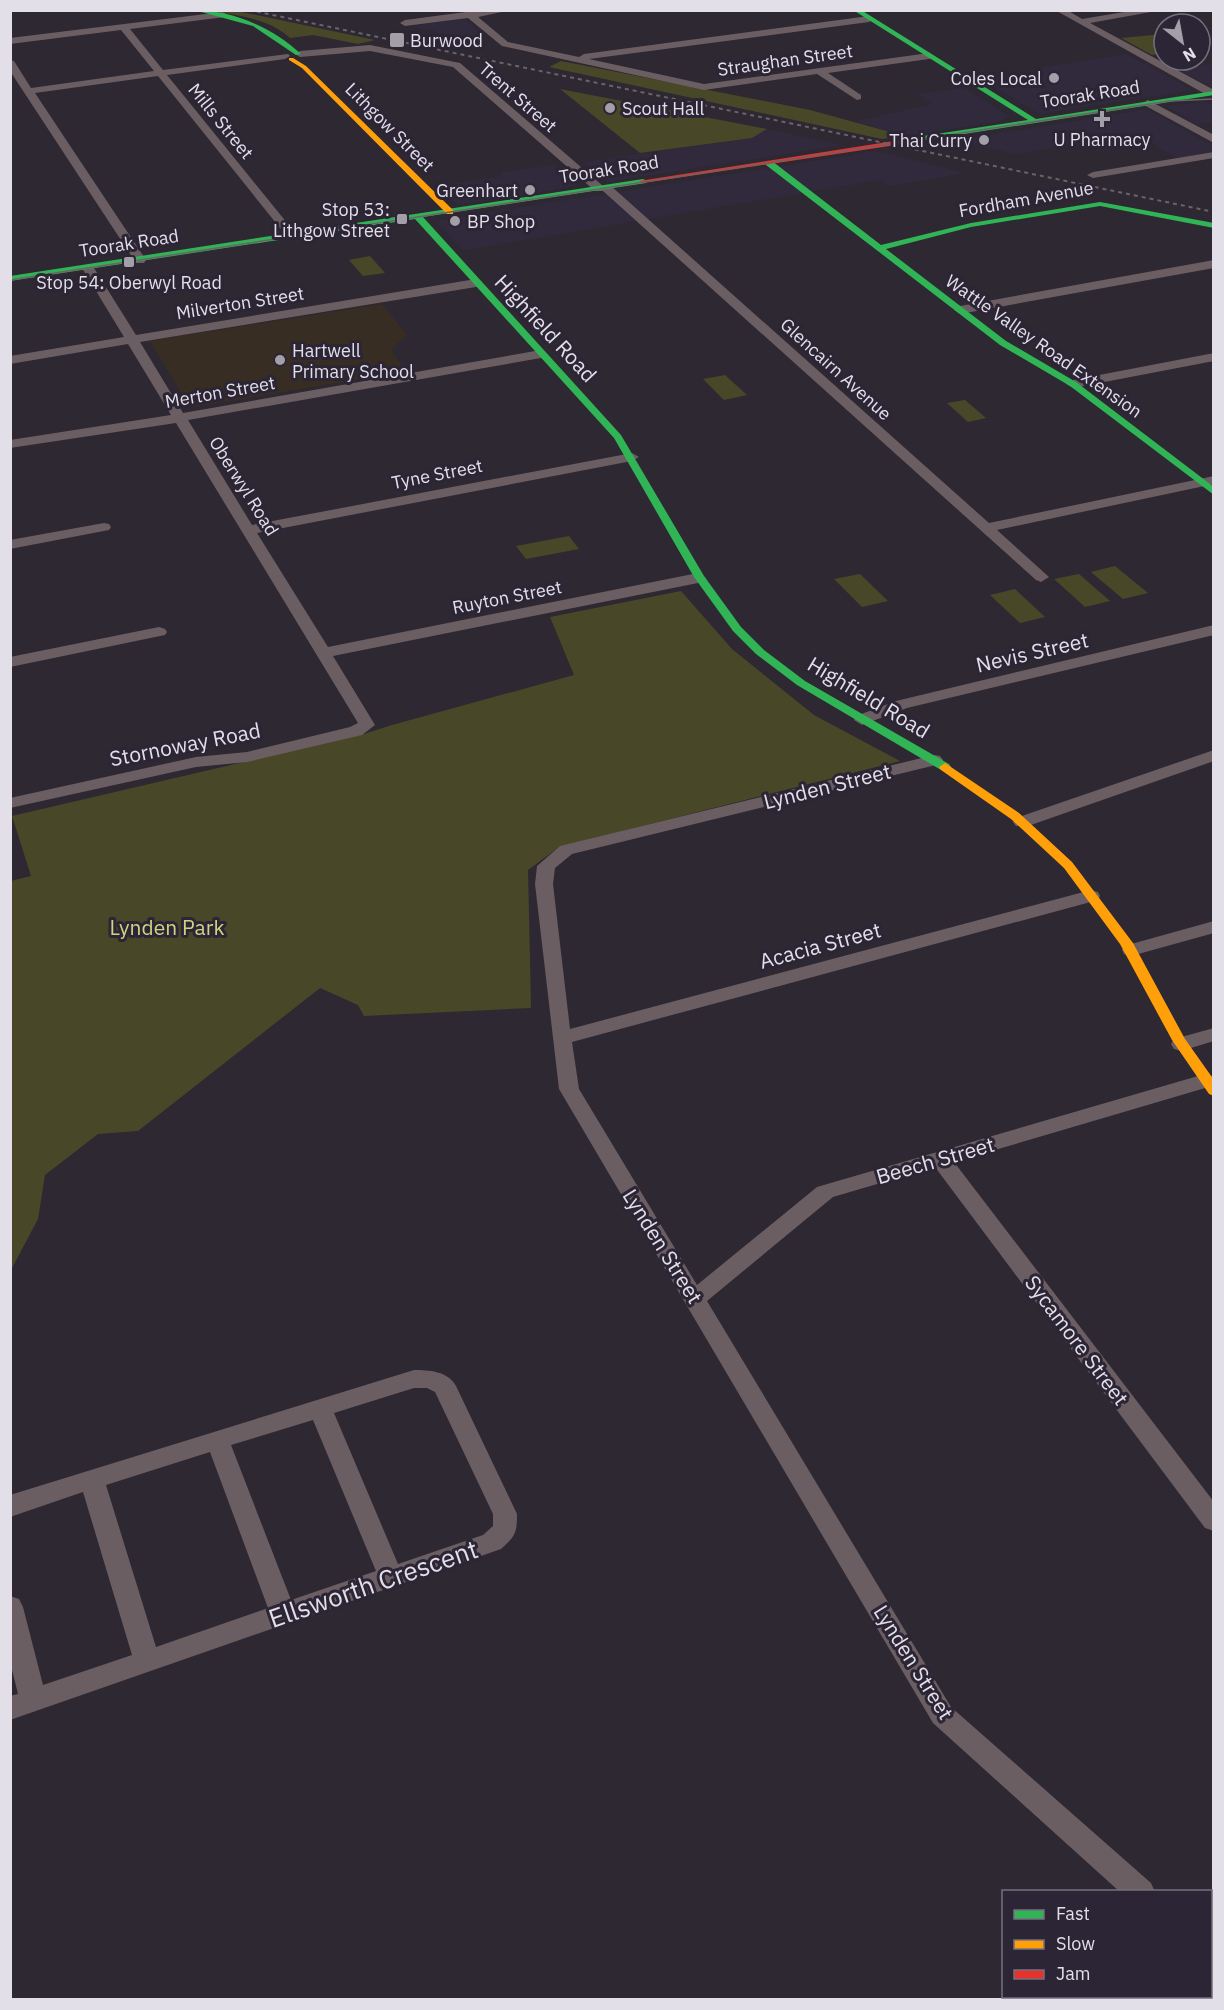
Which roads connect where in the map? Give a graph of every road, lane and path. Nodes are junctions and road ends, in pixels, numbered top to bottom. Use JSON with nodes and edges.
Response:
{"nodes":[{"id":1,"x":197,"y":10,"type":"edge"},
{"id":2,"x":507,"y":10,"type":"edge"},
{"id":3,"x":856,"y":10,"type":"edge"},
{"id":4,"x":1059,"y":10,"type":"edge"},
{"id":5,"x":1158,"y":10,"type":"edge"},
{"id":6,"x":465,"y":14,"type":"edge"},
{"id":7,"x":222,"y":15,"type":"junction"},
{"id":8,"x":869,"y":19,"type":"junction"},
{"id":9,"x":1080,"y":22,"type":"junction"},
{"id":10,"x":405,"y":23,"type":"dead end"},
{"id":11,"x":124,"y":28,"type":"junction"},
{"id":12,"x":10,"y":41,"type":"edge"},
{"id":13,"x":294,"y":56,"type":"junction"},
{"id":14,"x":929,"y":56,"type":"junction"},
{"id":15,"x":575,"y":59,"type":"junction"},
{"id":16,"x":10,"y":63,"type":"edge"},
{"id":17,"x":820,"y":72,"type":"junction"},
{"id":18,"x":161,"y":74,"type":"junction"},
{"id":19,"x":30,"y":91,"type":"junction"},
{"id":20,"x":1212,"y":93,"type":"edge"},
{"id":21,"x":857,"y":97,"type":"dead end"},
{"id":22,"x":1148,"y":103,"type":"junction"},
{"id":23,"x":1035,"y":121,"type":"junction"},
{"id":24,"x":1214,"y":140,"type":"edge"},
{"id":25,"x":1214,"y":155,"type":"edge"},
{"id":26,"x":769,"y":163,"type":"junction"},
{"id":27,"x":1094,"y":175,"type":"dead end"},
{"id":28,"x":603,"y":189,"type":"junction"},
{"id":29,"x":450,"y":212,"type":"junction"},
{"id":30,"x":418,"y":217,"type":"junction"},
{"id":31,"x":1214,"y":226,"type":"edge"},
{"id":32,"x":292,"y":236,"type":"junction"},
{"id":33,"x":880,"y":248,"type":"junction"},
{"id":34,"x":140,"y":260,"type":"junction"},
{"id":35,"x":1214,"y":264,"type":"edge"},
{"id":36,"x":88,"y":268,"type":"junction"},
{"id":37,"x":10,"y":279,"type":"edge"},
{"id":38,"x":476,"y":283,"type":"junction"},
{"id":39,"x":960,"y":310,"type":"junction"},
{"id":40,"x":132,"y":339,"type":"junction"},
{"id":41,"x":541,"y":354,"type":"junction"},
{"id":42,"x":1214,"y":357,"type":"edge"},
{"id":43,"x":10,"y":360,"type":"edge"},
{"id":44,"x":1073,"y":384,"type":"junction"},
{"id":45,"x":179,"y":418,"type":"junction"},
{"id":46,"x":10,"y":444,"type":"edge"},
{"id":47,"x":632,"y":457,"type":"junction"},
{"id":48,"x":1207,"y":481,"type":"edge"},
{"id":49,"x":1214,"y":492,"type":"edge"},
{"id":50,"x":104,"y":528,"type":"dead end"},
{"id":51,"x":986,"y":528,"type":"junction"},
{"id":52,"x":249,"y":530,"type":"junction"},
{"id":53,"x":10,"y":545,"type":"edge"},
{"id":54,"x":1041,"y":577,"type":"dead end"},
{"id":55,"x":698,"y":578,"type":"junction"},
{"id":56,"x":1214,"y":630,"type":"edge"},
{"id":57,"x":159,"y":632,"type":"dead end"},
{"id":58,"x":324,"y":653,"type":"junction"},
{"id":59,"x":10,"y":662,"type":"edge"},
{"id":60,"x":862,"y":720,"type":"junction"},
{"id":61,"x":367,"y":724,"type":"joint"},
{"id":62,"x":1214,"y":755,"type":"edge"},
{"id":63,"x":934,"y":760,"type":"junction"},
{"id":64,"x":10,"y":803,"type":"edge"},
{"id":65,"x":1022,"y":822,"type":"junction"},
{"id":66,"x":1091,"y":896,"type":"junction"},
{"id":67,"x":1214,"y":927,"type":"edge"},
{"id":68,"x":1131,"y":950,"type":"junction"},
{"id":69,"x":1214,"y":1034,"type":"edge"},
{"id":70,"x":561,"y":1038,"type":"junction"},
{"id":71,"x":1181,"y":1044,"type":"junction"},
{"id":72,"x":1209,"y":1086,"type":"edge"},
{"id":73,"x":940,"y":1160,"type":"junction"},
{"id":74,"x":696,"y":1298,"type":"junction"},
{"id":75,"x":320,"y":1408,"type":"junction"},
{"id":76,"x":217,"y":1440,"type":"junction"},
{"id":77,"x":92,"y":1480,"type":"junction"},
{"id":78,"x":10,"y":1507,"type":"edge"},
{"id":79,"x":1214,"y":1521,"type":"edge"},
{"id":80,"x":391,"y":1578,"type":"junction"},
{"id":81,"x":10,"y":1608,"type":"edge"},
{"id":82,"x":283,"y":1614,"type":"junction"},
{"id":83,"x":147,"y":1661,"type":"junction"},
{"id":84,"x":22,"y":1704,"type":"edge"},
{"id":85,"x":1139,"y":1890,"type":"edge"}],
"edges":[{"from":1,"to":7,"type":"main road","name":"Lithgow Street"},
{"from":2,"to":6,"type":"street"},
{"from":3,"to":8,"type":"main road"},
{"from":4,"to":9,"type":"street"},
{"from":5,"to":9,"type":"street"},
{"from":6,"to":10,"type":"street"},
{"from":6,"to":15,"type":"street","name":"Straughan Street"},
{"from":7,"to":11,"type":"street"},
{"from":7,"to":13,"type":"main road","name":"Lithgow Street"},
{"from":8,"to":14,"type":"main road"},
{"from":8,"to":15,"type":"street"},
{"from":9,"to":20,"type":"street"},
{"from":11,"to":12,"type":"street"},
{"from":11,"to":18,"type":"street","name":"Mills Street"},
{"from":13,"to":18,"type":"street","name":"Trent Street"},
{"from":13,"to":28,"type":"street","name":"Trent Street"},
{"from":13,"to":29,"type":"main road","name":"Lithgow Street"},
{"from":14,"to":17,"type":"street","name":"Straughan Street"},
{"from":14,"to":23,"type":"main road"},
{"from":15,"to":17,"type":"street","name":"Straughan Street"},
{"from":16,"to":19,"type":"street"},
{"from":17,"to":21,"type":"street"},
{"from":18,"to":19,"type":"street","name":"Trent Street"},
{"from":18,"to":32,"type":"street","name":"Mills Street"},
{"from":19,"to":34,"type":"street"},
{"from":20,"to":22,"type":"main road","name":"Toorak Road"},
{"from":22,"to":23,"type":"main road","name":"Toorak Road"},
{"from":22,"to":24,"type":"street"},
{"from":23,"to":26,"type":"main road","name":"Toorak Road"},
{"from":25,"to":27,"type":"street"},
{"from":26,"to":28,"type":"main road","name":"Toorak Road"},
{"from":26,"to":33,"type":"main road","name":"Wattle Valley Road Extension"},
{"from":28,"to":29,"type":"main road","name":"Toorak Road"},
{"from":28,"to":51,"type":"street","name":"Glencairn Avenue"},
{"from":29,"to":30,"type":"main road","name":"Toorak Road"},
{"from":30,"to":32,"type":"main road","name":"Toorak Road"},
{"from":30,"to":38,"type":"main road","name":"Highfield Road"},
{"from":31,"to":33,"type":"main road","name":"Fordham Avenue"},
{"from":32,"to":34,"type":"main road","name":"Toorak Road"},
{"from":33,"to":39,"type":"main road","name":"Wattle Valley Road Extension"},
{"from":34,"to":36,"type":"main road","name":"Toorak Road"},
{"from":35,"to":39,"type":"street"},
{"from":36,"to":37,"type":"main road","name":"Toorak Road"},
{"from":36,"to":40,"type":"street","name":"Oberwyl Road"},
{"from":38,"to":40,"type":"street","name":"Milverton Street"},
{"from":38,"to":41,"type":"main road","name":"Highfield Road"},
{"from":39,"to":44,"type":"main road","name":"Wattle Valley Road Extension"},
{"from":40,"to":43,"type":"street","name":"Milverton Street"},
{"from":40,"to":45,"type":"street","name":"Oberwyl Road"},
{"from":41,"to":45,"type":"street","name":"Merton Street"},
{"from":41,"to":47,"type":"main road","name":"Highfield Road"},
{"from":42,"to":44,"type":"street"},
{"from":44,"to":48,"type":"main road","name":"Wattle Valley Road Extension"},
{"from":45,"to":46,"type":"street","name":"Merton Street"},
{"from":45,"to":52,"type":"street","name":"Oberwyl Road"},
{"from":47,"to":52,"type":"street","name":"Tyne Street"},
{"from":47,"to":55,"type":"main road","name":"Highfield Road"},
{"from":48,"to":49,"type":"main road","name":"Wattle Valley Road Extension"},
{"from":48,"to":51,"type":"street"},
{"from":50,"to":53,"type":"street"},
{"from":51,"to":54,"type":"street","name":"Glencairn Avenue"},
{"from":52,"to":58,"type":"street","name":"Oberwyl Road"},
{"from":55,"to":58,"type":"street","name":"Ruyton Street"},
{"from":55,"to":60,"type":"main road","name":"Highfield Road"},
{"from":56,"to":60,"type":"street","name":"Nevis Street"},
{"from":57,"to":59,"type":"street"},
{"from":58,"to":61,"type":"street","name":"Oberwyl Road"},
{"from":60,"to":63,"type":"main road","name":"Highfield Road"},
{"from":61,"to":64,"type":"street","name":"Stornoway Road"},
{"from":62,"to":65,"type":"street"},
{"from":63,"to":65,"type":"main road","name":"Highfield Road"},
{"from":63,"to":70,"type":"street","name":"Lynden Street"},
{"from":65,"to":66,"type":"main road","name":"Highfield Road"},
{"from":66,"to":68,"type":"main road","name":"Highfield Road"},
{"from":66,"to":70,"type":"street","name":"Acacia Street"},
{"from":67,"to":68,"type":"street"},
{"from":68,"to":71,"type":"main road","name":"Highfield Road"},
{"from":69,"to":71,"type":"street"},
{"from":70,"to":74,"type":"street","name":"Lynden Street"},
{"from":71,"to":72,"type":"main road","name":"Highfield Road"},
{"from":72,"to":73,"type":"street","name":"Beech Street"},
{"from":73,"to":74,"type":"street","name":"Beech Street"},
{"from":73,"to":79,"type":"street","name":"Sycamore Street"},
{"from":74,"to":85,"type":"street","name":"Lynden Street"},
{"from":75,"to":76,"type":"street","name":"Ellsworth Crescent"},
{"from":75,"to":80,"type":"street"},
{"from":75,"to":80,"type":"street","name":"Ellsworth Crescent"},
{"from":76,"to":77,"type":"street","name":"Ellsworth Crescent"},
{"from":76,"to":82,"type":"street"},
{"from":77,"to":78,"type":"street","name":"Ellsworth Crescent"},
{"from":77,"to":83,"type":"street"},
{"from":80,"to":82,"type":"street","name":"Ellsworth Crescent"},
{"from":81,"to":84,"type":"street","name":"Ellsworth Crescent"},
{"from":82,"to":83,"type":"street","name":"Ellsworth Crescent"},
{"from":83,"to":84,"type":"street","name":"Ellsworth Crescent"}]}
